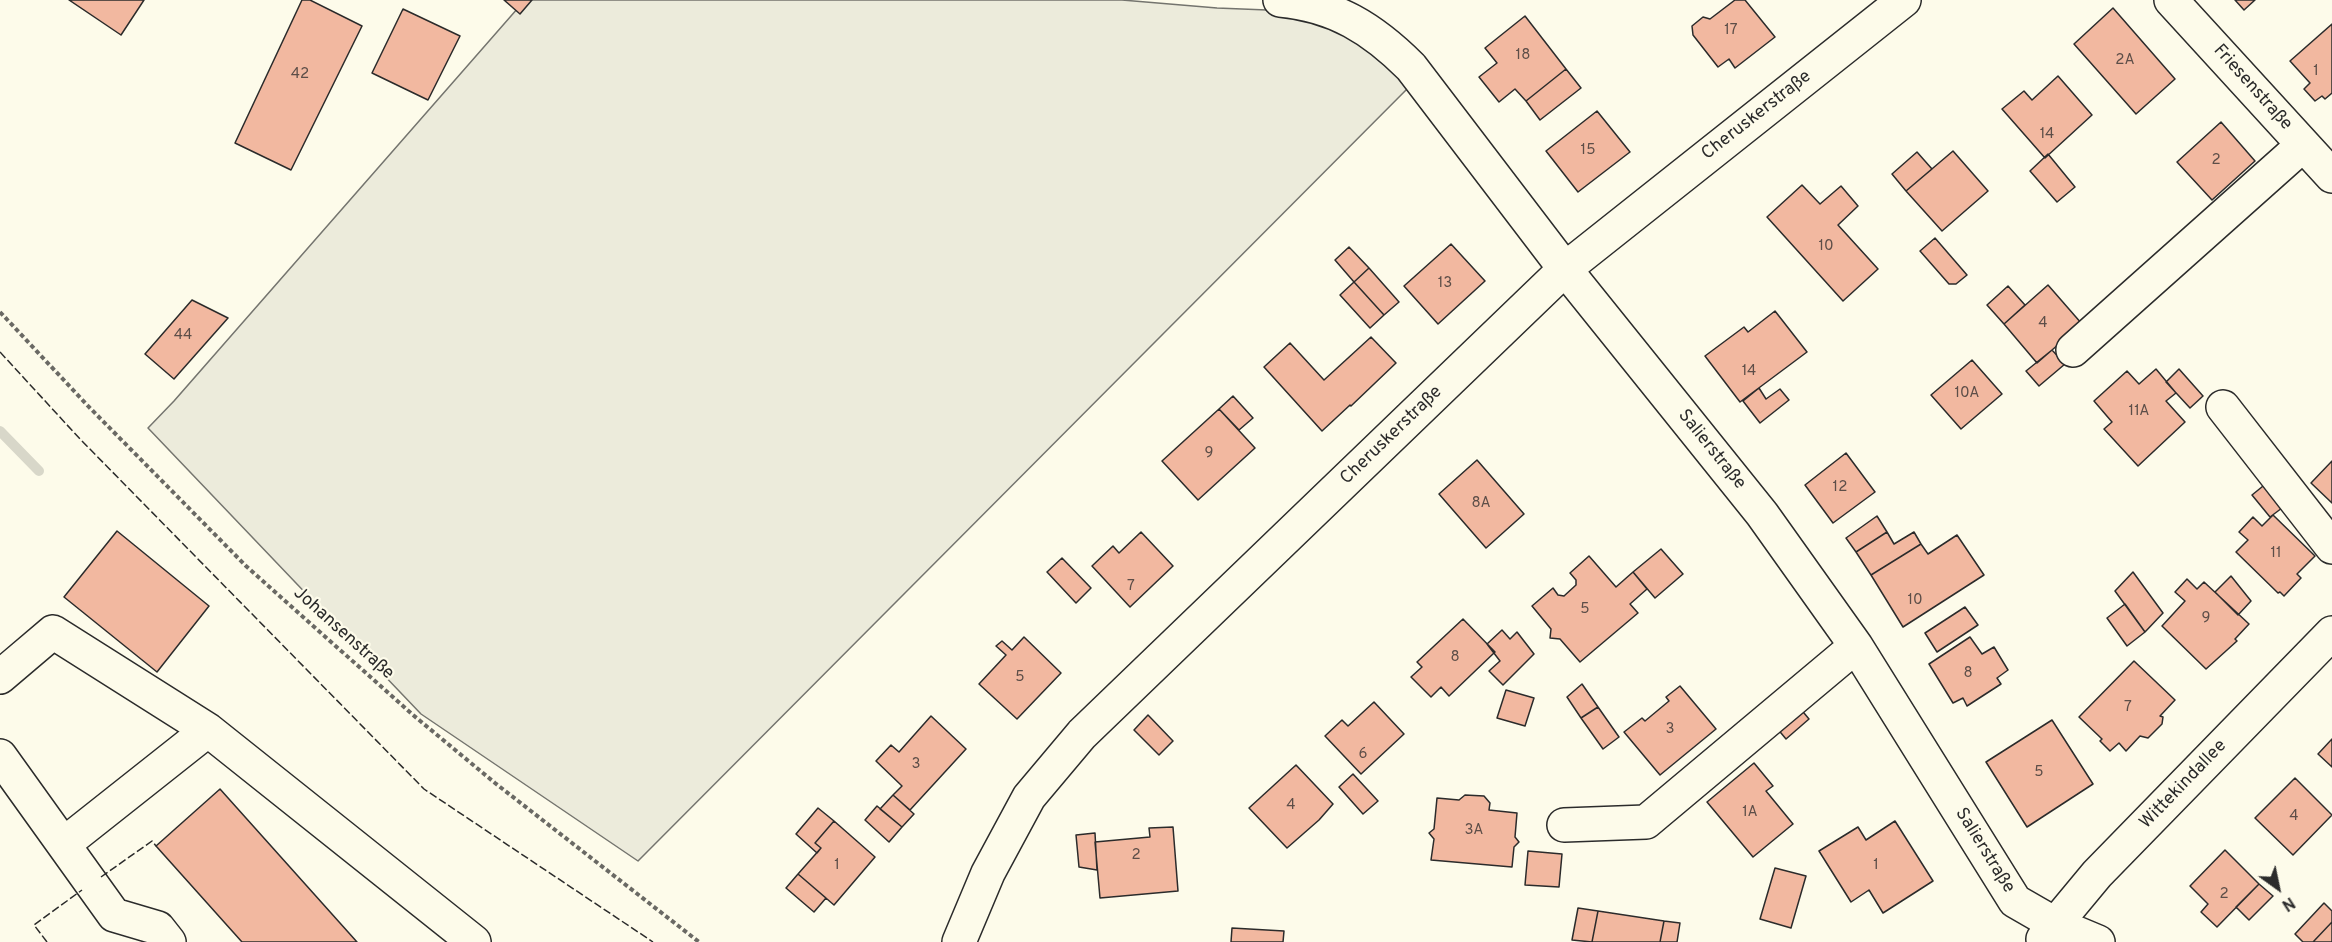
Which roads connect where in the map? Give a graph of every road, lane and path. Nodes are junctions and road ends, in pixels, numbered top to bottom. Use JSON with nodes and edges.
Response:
{"nodes":[{"id":1,"x":1280,"y":0,"type":"edge"},
{"id":2,"x":1904,"y":0,"type":"edge"},
{"id":3,"x":2171,"y":0,"type":"edge"},
{"id":4,"x":2303,"y":145,"type":"junction"},
{"id":5,"x":2332,"y":176,"type":"edge"},
{"id":6,"x":1565,"y":269,"type":"junction"},
{"id":7,"x":0,"y":312,"type":"edge"},
{"id":8,"x":2073,"y":350,"type":"dead end"},
{"id":9,"x":2223,"y":407,"type":"dead end"},
{"id":10,"x":2332,"y":547,"type":"edge"},
{"id":11,"x":2332,"y":633,"type":"edge"},
{"id":12,"x":1856,"y":646,"type":"junction"},
{"id":13,"x":0,"y":676,"type":"edge"},
{"id":14,"x":208,"y":730,"type":"junction"},
{"id":15,"x":0,"y":756,"type":"edge"},
{"id":16,"x":1564,"y":825,"type":"dead end"},
{"id":17,"x":64,"y":844,"type":"junction"},
{"id":18,"x":2048,"y":933,"type":"edge"},
{"id":19,"x":169,"y":942,"type":"edge"},
{"id":20,"x":474,"y":942,"type":"edge"},
{"id":21,"x":699,"y":942,"type":"edge"},
{"id":22,"x":959,"y":942,"type":"edge"},
{"id":23,"x":2098,"y":942,"type":"edge"}],
"edges":[{"from":1,"to":6,"type":"street","name":"Salierstraße"},
{"from":2,"to":6,"type":"street","name":"Cheruskerstraße"},
{"from":3,"to":4,"type":"street","name":"Friesenstraße"},
{"from":4,"to":5,"type":"street","name":"Friesenstraße"},
{"from":4,"to":8,"type":"street"},
{"from":6,"to":12,"type":"street","name":"Salierstraße"},
{"from":6,"to":22,"type":"street","name":"Cheruskerstraße"},
{"from":7,"to":21,"type":"path","name":"Johansenstraße"},
{"from":9,"to":10,"type":"street"},
{"from":11,"to":18,"type":"street","name":"Wittekindallee"},
{"from":12,"to":16,"type":"street"},
{"from":12,"to":18,"type":"street","name":"Salierstraße"},
{"from":13,"to":14,"type":"street"},
{"from":14,"to":17,"type":"street"},
{"from":14,"to":20,"type":"street"},
{"from":15,"to":17,"type":"street"},
{"from":17,"to":19,"type":"street"},
{"from":18,"to":23,"type":"street","name":"Salierstraße"}]}
